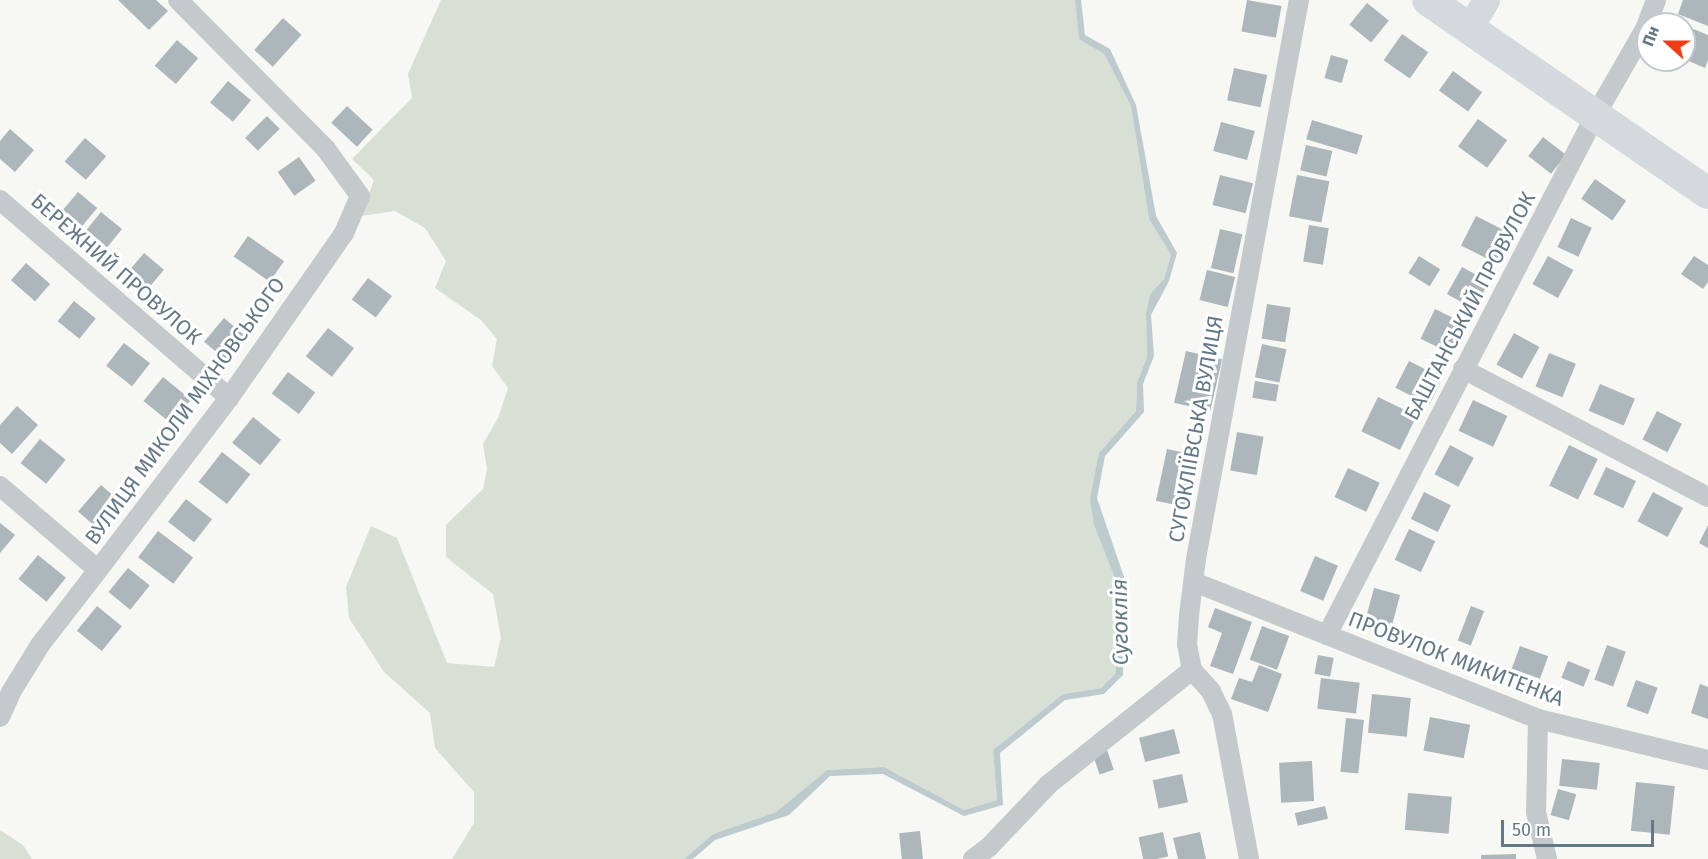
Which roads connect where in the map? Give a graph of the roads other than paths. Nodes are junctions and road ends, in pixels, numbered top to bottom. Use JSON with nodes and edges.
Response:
{"nodes":[{"id":1,"x":178,"y":0,"type":"edge"},
{"id":2,"x":1299,"y":0,"type":"edge"},
{"id":3,"x":1428,"y":0,"type":"edge"},
{"id":4,"x":1486,"y":0,"type":"edge"},
{"id":5,"x":1656,"y":0,"type":"edge"},
{"id":6,"x":1468,"y":30,"type":"junction"},
{"id":7,"x":1595,"y":116,"type":"junction"},
{"id":8,"x":1708,"y":193,"type":"edge"},
{"id":9,"x":0,"y":200,"type":"edge"},
{"id":10,"x":1463,"y":369,"type":"junction"},
{"id":11,"x":228,"y":398,"type":"junction"},
{"id":12,"x":0,"y":486,"type":"edge"},
{"id":13,"x":1708,"y":497,"type":"edge"},
{"id":14,"x":98,"y":570,"type":"junction"},
{"id":15,"x":1194,"y":582,"type":"junction"},
{"id":16,"x":1327,"y":635,"type":"junction"},
{"id":17,"x":1192,"y":670,"type":"junction"},
{"id":18,"x":0,"y":717,"type":"edge"},
{"id":19,"x":1538,"y":719,"type":"junction"},
{"id":20,"x":1708,"y":760,"type":"edge"},
{"id":21,"x":973,"y":859,"type":"edge"},
{"id":22,"x":1249,"y":859,"type":"edge"},
{"id":23,"x":1547,"y":859,"type":"edge"}],
"edges":[{"from":1,"to":11,"type":"street","name":"ВУЛИЦЯ МИКОЛИ МІХНОВСЬКОГО"},
{"from":2,"to":15,"type":"street","name":"СУГОКЛІЇВСЬКА ВУЛИЦЯ"},
{"from":3,"to":6,"type":"main road"},
{"from":4,"to":6,"type":"street"},
{"from":5,"to":7,"type":"street","name":"БАШТАНСЬКИЙ ПРОВУЛОК"},
{"from":6,"to":7,"type":"main road"},
{"from":7,"to":8,"type":"main road"},
{"from":7,"to":10,"type":"street","name":"БАШТАНСЬКИЙ ПРОВУЛОК"},
{"from":9,"to":11,"type":"street","name":"БЕРЕЖНИЙ ПРОВУЛОК"},
{"from":10,"to":13,"type":"street"},
{"from":10,"to":16,"type":"street","name":"БАШТАНСЬКИЙ ПРОВУЛОК"},
{"from":11,"to":14,"type":"street","name":"ВУЛИЦЯ МИКОЛИ МІХНОВСЬКОГО"},
{"from":12,"to":14,"type":"street","name":"ВУЛИЦЯ МИКОЛИ МІХНОВСЬКОГО"},
{"from":14,"to":18,"type":"street"},
{"from":15,"to":16,"type":"street","name":"ПРОВУЛОК МИКИТЕНКА"},
{"from":15,"to":17,"type":"street","name":"СУГОКЛІЇВСЬКА ВУЛИЦЯ"},
{"from":16,"to":19,"type":"street","name":"ПРОВУЛОК МИКИТЕНКА"},
{"from":17,"to":21,"type":"street"},
{"from":17,"to":22,"type":"street"},
{"from":19,"to":20,"type":"street","name":"ПРОВУЛОК МИКИТЕНКА"},
{"from":19,"to":23,"type":"street"}]}
